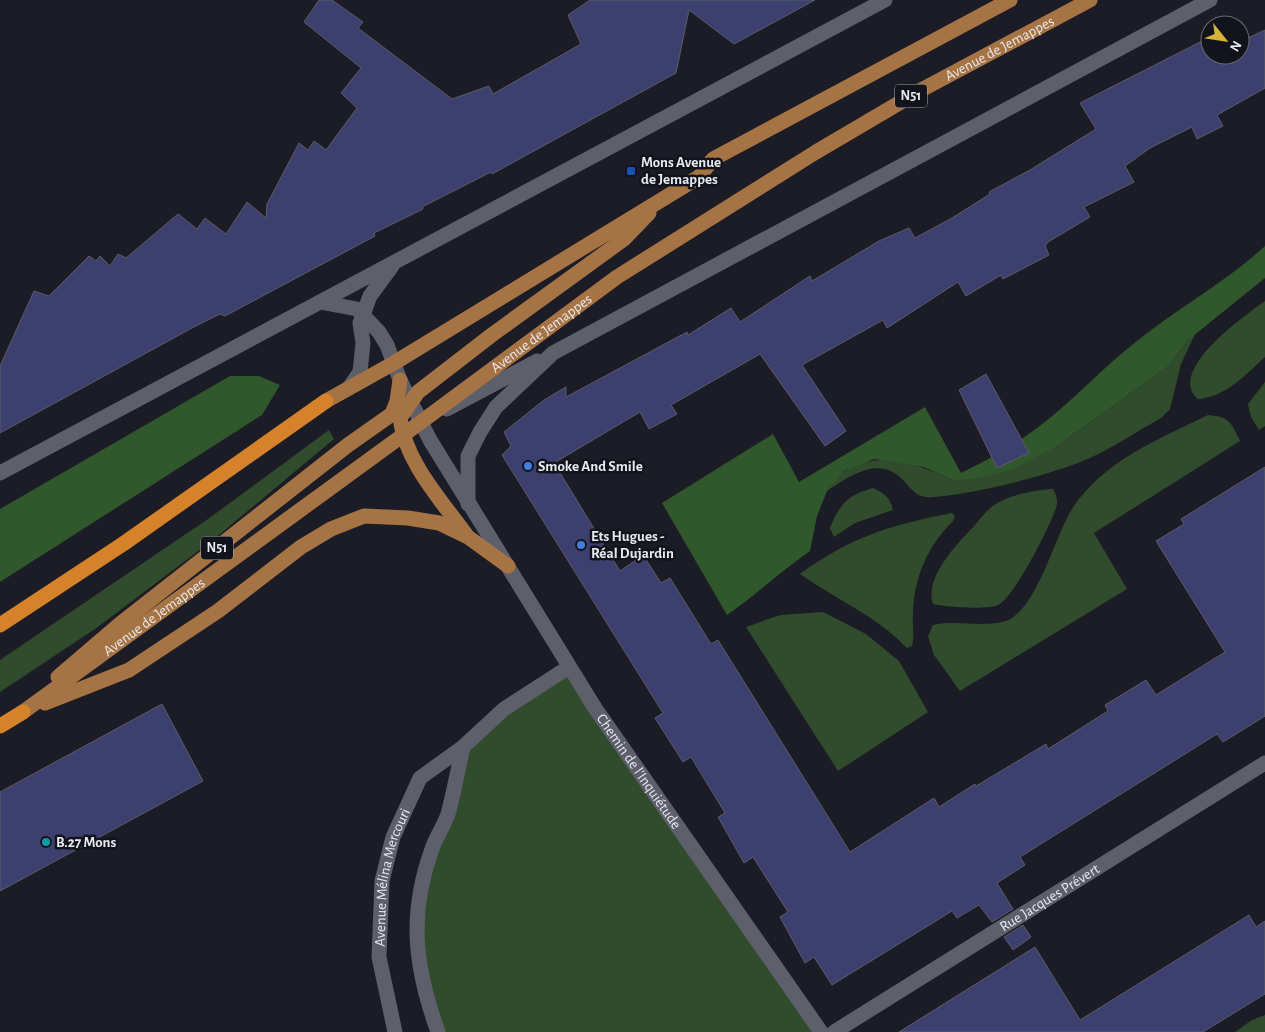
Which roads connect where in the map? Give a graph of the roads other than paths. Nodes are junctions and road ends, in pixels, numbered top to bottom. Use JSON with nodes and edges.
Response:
{"nodes":[{"id":1,"x":885,"y":0,"type":"edge"},
{"id":2,"x":1010,"y":0,"type":"edge"},
{"id":3,"x":1090,"y":0,"type":"edge"},
{"id":4,"x":1210,"y":0,"type":"edge"},
{"id":5,"x":663,"y":198,"type":"junction"},
{"id":6,"x":394,"y":262,"type":"junction"},
{"id":7,"x":320,"y":302,"type":"junction"},
{"id":8,"x":363,"y":315,"type":"junction"},
{"id":9,"x":553,"y":353,"type":"junction"},
{"id":10,"x":394,"y":363,"type":"junction"},
{"id":11,"x":400,"y":380,"type":"junction"},
{"id":12,"x":349,"y":388,"type":"junction"},
{"id":13,"x":326,"y":401,"type":"joint"},
{"id":14,"x":412,"y":402,"type":"junction"},
{"id":15,"x":421,"y":422,"type":"junction"},
{"id":16,"x":402,"y":435,"type":"junction"},
{"id":17,"x":0,"y":473,"type":"edge"},
{"id":18,"x":468,"y":504,"type":"junction"},
{"id":19,"x":468,"y":537,"type":"junction"},
{"id":20,"x":508,"y":566,"type":"junction"},
{"id":21,"x":0,"y":625,"type":"edge"},
{"id":22,"x":569,"y":667,"type":"junction"},
{"id":23,"x":23,"y":712,"type":"junction"},
{"id":24,"x":0,"y":726,"type":"edge"},
{"id":25,"x":463,"y":747,"type":"junction"},
{"id":26,"x":1265,"y":763,"type":"edge"},
{"id":27,"x":395,"y":1032,"type":"edge"},
{"id":28,"x":438,"y":1032,"type":"edge"},
{"id":29,"x":820,"y":1032,"type":"edge"},
{"id":30,"x":834,"y":1032,"type":"edge"}],
"edges":[{"from":1,"to":6,"type":"street"},
{"from":2,"to":5,"type":"main road","number":"N51"},
{"from":3,"to":15,"type":"main road","name":"Avenue de Jemappes","number":"N51"},
{"from":4,"to":9,"type":"street","name":"Avenue de Jemappes"},
{"from":5,"to":10,"type":"main road","number":"N51"},
{"from":5,"to":14,"type":"main road"},
{"from":6,"to":7,"type":"street"},
{"from":6,"to":8,"type":"street"},
{"from":7,"to":8,"type":"street"},
{"from":7,"to":17,"type":"street"},
{"from":8,"to":10,"type":"street","name":"Chemin de l'Inquiétude"},
{"from":8,"to":12,"type":"street"},
{"from":9,"to":15,"type":"street"},
{"from":9,"to":18,"type":"street","name":"Avenue de Jemappes"},
{"from":10,"to":11,"type":"street","name":"Chemin de l'Inquiétude"},
{"from":10,"to":12,"type":"main road","number":"N51"},
{"from":11,"to":14,"type":"street","name":"Chemin de l'Inquiétude"},
{"from":11,"to":23,"type":"main road","number":"N51"},
{"from":12,"to":13,"type":"main road","number":"N51"},
{"from":13,"to":21,"type":"highway","number":"N51"},
{"from":14,"to":15,"type":"street","name":"Chemin de l'Inquiétude"},
{"from":14,"to":16,"type":"main road"},
{"from":15,"to":16,"type":"main road","name":"Avenue de Jemappes","number":"N51"},
{"from":15,"to":18,"type":"street","name":"Chemin de l'Inquiétude"},
{"from":16,"to":19,"type":"main road"},
{"from":16,"to":23,"type":"main road","name":"Avenue de Jemappes","number":"N51"},
{"from":18,"to":20,"type":"street","name":"Chemin de l'Inquiétude"},
{"from":19,"to":20,"type":"main road"},
{"from":19,"to":23,"type":"main road"},
{"from":20,"to":22,"type":"street","name":"Chemin de l'Inquiétude"},
{"from":22,"to":25,"type":"street","name":"Avenue Mélina Mercouri"},
{"from":22,"to":29,"type":"street","name":"Chemin de l'Inquiétude"},
{"from":23,"to":24,"type":"highway","number":"N51"},
{"from":25,"to":27,"type":"street","name":"Avenue Mélina Mercouri"},
{"from":25,"to":28,"type":"street","name":"Avenue Mélina Mercouri"},
{"from":26,"to":30,"type":"street","name":"Rue Jacques Prévert"}]}
